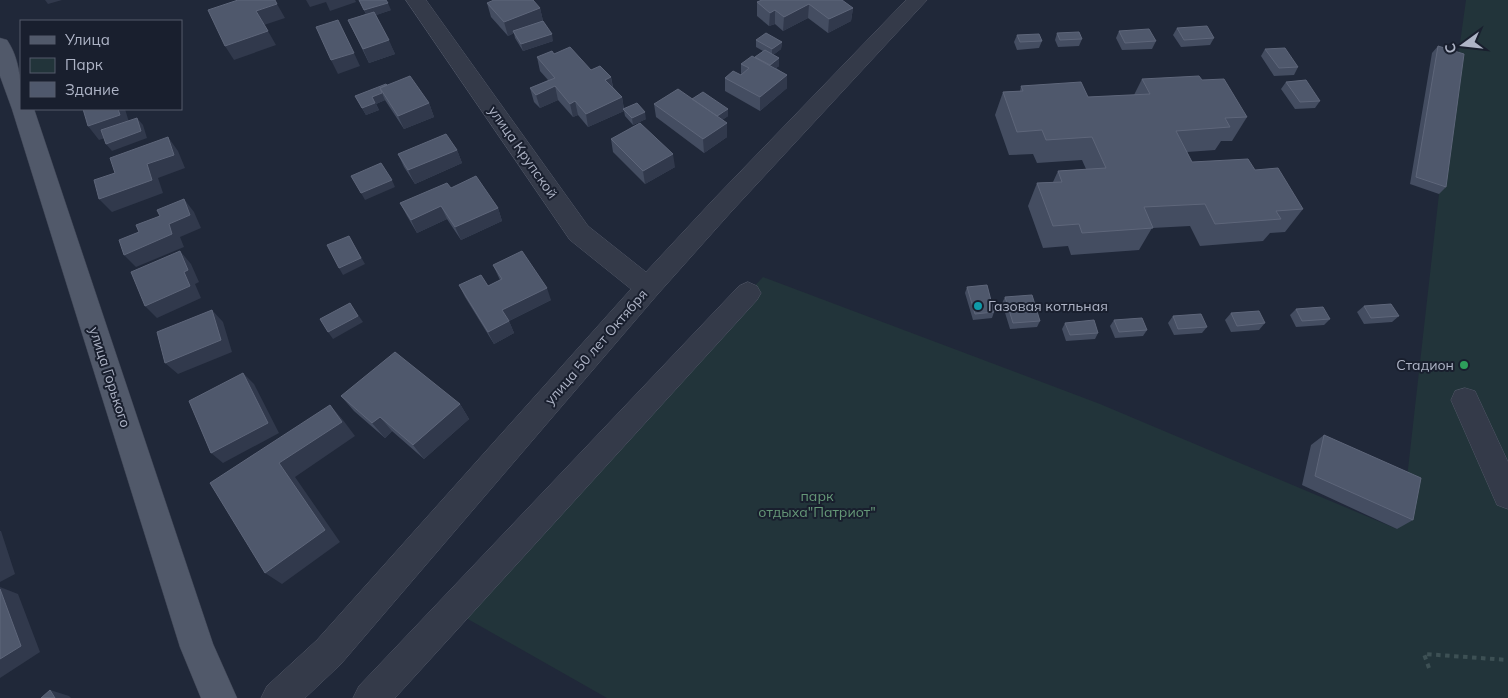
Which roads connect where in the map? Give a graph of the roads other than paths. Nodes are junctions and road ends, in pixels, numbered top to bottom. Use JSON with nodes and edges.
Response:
{"nodes":[{"id":1,"x":416,"y":0,"type":"edge"},
{"id":2,"x":904,"y":4,"type":"edge"},
{"id":3,"x":0,"y":46,"type":"edge"},
{"id":4,"x":20,"y":102,"type":"edge"},
{"id":5,"x":23,"y":110,"type":"edge"},
{"id":6,"x":648,"y":288,"type":"junction"},
{"id":7,"x":748,"y":293,"type":"dead end"},
{"id":8,"x":1465,"y":400,"type":"dead end"},
{"id":9,"x":1508,"y":495,"type":"edge"},
{"id":10,"x":197,"y":647,"type":"junction"},
{"id":11,"x":207,"y":698,"type":"edge"},
{"id":12,"x":219,"y":698,"type":"edge"},
{"id":13,"x":279,"y":698,"type":"edge"},
{"id":14,"x":371,"y":698,"type":"edge"}],
"edges":[{"from":1,"to":6,"type":"street","name":"улица Крупской"},
{"from":2,"to":6,"type":"street","name":"улица 50 лет Октября"},
{"from":3,"to":4,"type":"main road"},
{"from":5,"to":10,"type":"main road","name":"улица Горького"},
{"from":6,"to":13,"type":"street","name":"улица 50 лет Октября"},
{"from":7,"to":14,"type":"street"},
{"from":8,"to":9,"type":"street"},
{"from":10,"to":11,"type":"main road","name":"улица Горького"},
{"from":10,"to":12,"type":"main road","name":"улица Горького"}]}
